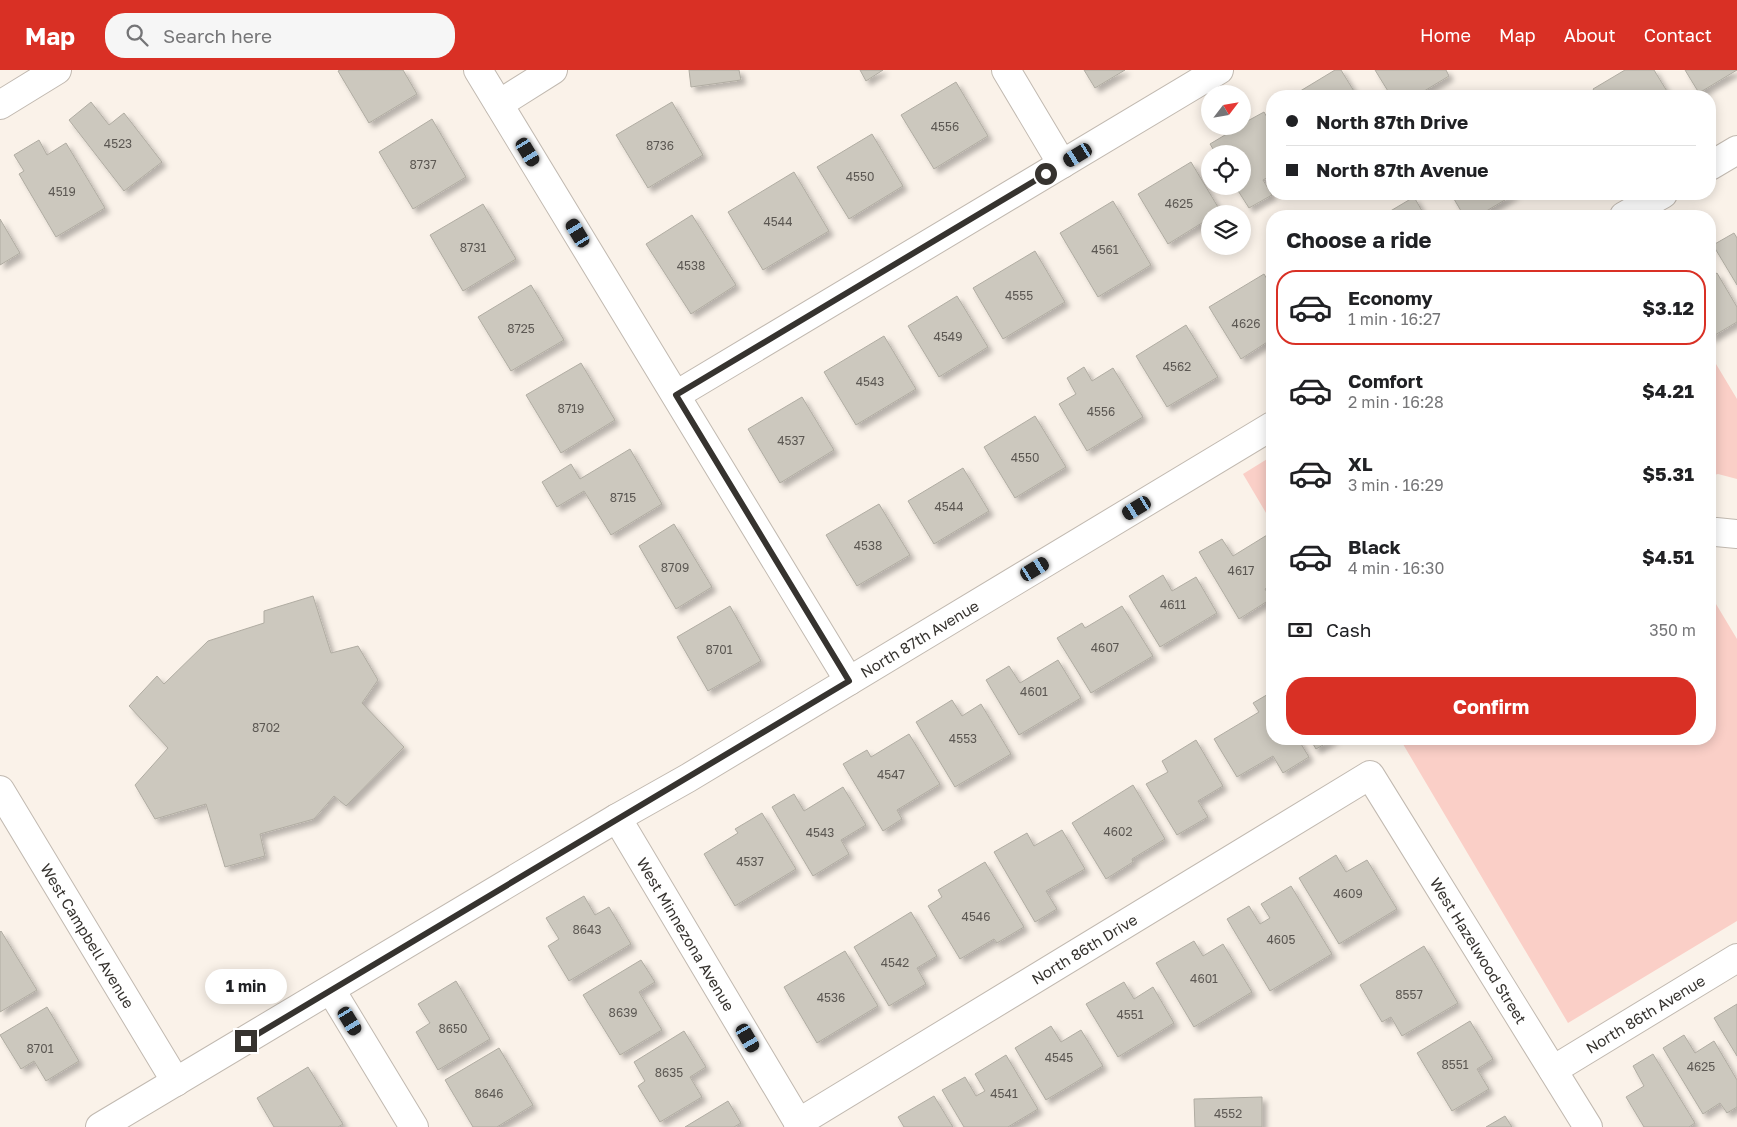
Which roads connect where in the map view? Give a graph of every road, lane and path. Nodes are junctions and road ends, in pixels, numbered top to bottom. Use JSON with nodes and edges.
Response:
{"nodes":[{"id":1,"x":57,"y":70,"type":"edge"},
{"id":2,"x":478,"y":70,"type":"edge"},
{"id":3,"x":553,"y":70,"type":"edge"},
{"id":4,"x":1006,"y":70,"type":"edge"},
{"id":5,"x":1219,"y":70,"type":"edge"},
{"id":6,"x":499,"y":104,"type":"junction"},
{"id":7,"x":0,"y":105,"type":"edge"},
{"id":8,"x":1737,"y":150,"type":"edge"},
{"id":9,"x":1716,"y":162,"type":"edge"},
{"id":10,"x":1062,"y":164,"type":"junction"},
{"id":11,"x":1652,"y":200,"type":"edge"},
{"id":12,"x":1634,"y":210,"type":"edge"},
{"id":13,"x":676,"y":395,"type":"junction"},
{"id":14,"x":1266,"y":430,"type":"edge"},
{"id":15,"x":849,"y":681,"type":"junction"},
{"id":16,"x":1370,"y":775,"type":"joint"},
{"id":17,"x":0,"y":790,"type":"edge"},
{"id":18,"x":617,"y":818,"type":"junction"},
{"id":19,"x":1737,"y":958,"type":"edge"},
{"id":20,"x":331,"y":990,"type":"junction"},
{"id":21,"x":1553,"y":1070,"type":"junction"},
{"id":22,"x":176,"y":1082,"type":"junction"},
{"id":23,"x":800,"y":1125,"type":"edge"},
{"id":24,"x":100,"y":1127,"type":"edge"},
{"id":25,"x":414,"y":1127,"type":"edge"},
{"id":26,"x":1588,"y":1127,"type":"edge"}],
"edges":[{"from":1,"to":7,"type":"street"},
{"from":2,"to":6,"type":"street"},
{"from":3,"to":6,"type":"street"},
{"from":4,"to":10,"type":"street"},
{"from":5,"to":10,"type":"street"},
{"from":6,"to":13,"type":"street"},
{"from":8,"to":9,"type":"street"},
{"from":10,"to":13,"type":"street"},
{"from":11,"to":12,"type":"street"},
{"from":13,"to":15,"type":"street"},
{"from":14,"to":15,"type":"street","name":"North 87th Avenue"},
{"from":15,"to":18,"type":"street","name":"North 87th Avenue"},
{"from":16,"to":21,"type":"street","name":"West Hazelwood Street"},
{"from":16,"to":23,"type":"street","name":"North 86th Drive"},
{"from":17,"to":22,"type":"street","name":"West Campbell Avenue"},
{"from":18,"to":20,"type":"street","name":"North 87th Avenue"},
{"from":18,"to":23,"type":"street","name":"West Minnezona Avenue"},
{"from":19,"to":21,"type":"street","name":"North 86th Avenue"},
{"from":20,"to":22,"type":"street","name":"North 87th Avenue"},
{"from":20,"to":25,"type":"street"},
{"from":21,"to":26,"type":"street","name":"West Hazelwood Street"},
{"from":22,"to":24,"type":"street","name":"North 87th Avenue"}]}
